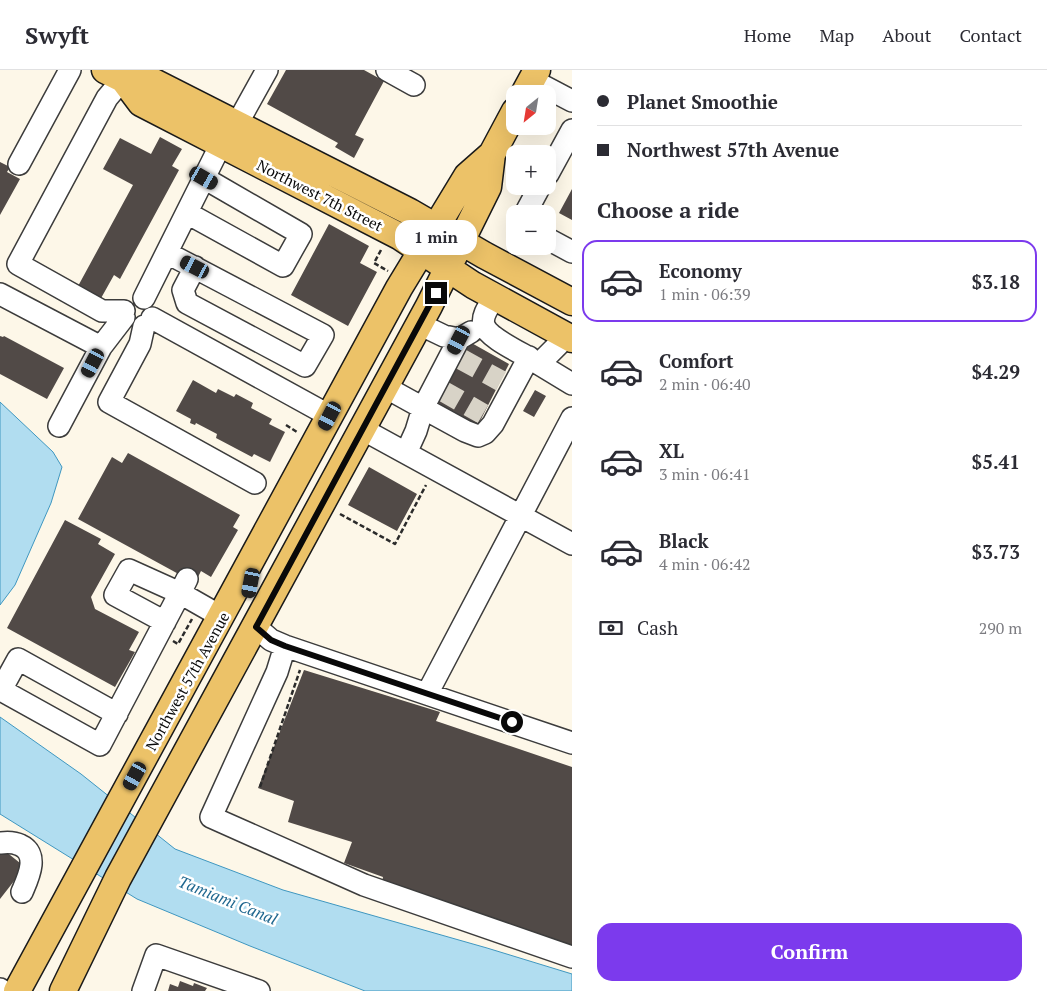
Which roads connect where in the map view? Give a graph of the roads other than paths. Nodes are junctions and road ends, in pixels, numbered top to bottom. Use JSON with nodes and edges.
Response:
{"nodes":[{"id":1,"x":70,"y":70,"type":"edge"},
{"id":2,"x":267,"y":70,"type":"edge"},
{"id":3,"x":387,"y":70,"type":"edge"},
{"id":4,"x":114,"y":75,"type":"edge"},
{"id":5,"x":533,"y":77,"type":"edge"},
{"id":6,"x":414,"y":84,"type":"dead end"},
{"id":7,"x":572,"y":101,"type":"edge"},
{"id":8,"x":238,"y":124,"type":"junction"},
{"id":9,"x":506,"y":128,"type":"edge"},
{"id":10,"x":572,"y":130,"type":"edge"},
{"id":11,"x":221,"y":144,"type":"junction"},
{"id":12,"x":492,"y":154,"type":"junction"},
{"id":13,"x":556,"y":159,"type":"edge"},
{"id":14,"x":19,"y":164,"type":"dead end"},
{"id":15,"x":204,"y":178,"type":"junction"},
{"id":16,"x":187,"y":213,"type":"junction"},
{"id":17,"x":437,"y":227,"type":"junction"},
{"id":18,"x":461,"y":242,"type":"junction"},
{"id":19,"x":556,"y":243,"type":"edge"},
{"id":20,"x":422,"y":251,"type":"junction"},
{"id":21,"x":572,"y":252,"type":"edge"},
{"id":22,"x":167,"y":253,"type":"junction"},
{"id":23,"x":195,"y":267,"type":"junction"},
{"id":24,"x":448,"y":268,"type":"junction"},
{"id":25,"x":0,"y":294,"type":"edge"},
{"id":26,"x":495,"y":296,"type":"junction"},
{"id":27,"x":144,"y":298,"type":"junction"},
{"id":28,"x":572,"y":302,"type":"edge"},
{"id":29,"x":124,"y":314,"type":"junction"},
{"id":30,"x":148,"y":322,"type":"junction"},
{"id":31,"x":419,"y":324,"type":"junction"},
{"id":32,"x":484,"y":325,"type":"junction"},
{"id":33,"x":569,"y":337,"type":"edge"},
{"id":34,"x":259,"y":342,"type":"junction"},
{"id":35,"x":101,"y":347,"type":"junction"},
{"id":36,"x":456,"y":351,"type":"junction"},
{"id":37,"x":534,"y":360,"type":"junction"},
{"id":38,"x":244,"y":369,"type":"junction"},
{"id":39,"x":572,"y":384,"type":"edge"},
{"id":40,"x":385,"y":387,"type":"junction"},
{"id":41,"x":423,"y":408,"type":"junction"},
{"id":42,"x":330,"y":416,"type":"junction"},
{"id":43,"x":571,"y":422,"type":"edge"},
{"id":44,"x":60,"y":426,"type":"dead end"},
{"id":45,"x":362,"y":429,"type":"junction"},
{"id":46,"x":406,"y":453,"type":"junction"},
{"id":47,"x":255,"y":483,"type":"dead end"},
{"id":48,"x":520,"y":515,"type":"junction"},
{"id":49,"x":572,"y":544,"type":"edge"},
{"id":50,"x":257,"y":552,"type":"junction"},
{"id":51,"x":183,"y":586,"type":"junction"},
{"id":52,"x":222,"y":617,"type":"junction"},
{"id":53,"x":256,"y":627,"type":"junction"},
{"id":54,"x":168,"y":631,"type":"junction"},
{"id":55,"x":285,"y":646,"type":"junction"},
{"id":56,"x":427,"y":694,"type":"junction"},
{"id":57,"x":218,"y":696,"type":"junction"},
{"id":58,"x":117,"y":714,"type":"junction"},
{"id":59,"x":572,"y":743,"type":"edge"},
{"id":60,"x":0,"y":843,"type":"edge"},
{"id":61,"x":22,"y":892,"type":"dead end"},
{"id":62,"x":572,"y":957,"type":"edge"},
{"id":63,"x":17,"y":991,"type":"edge"},
{"id":64,"x":63,"y":991,"type":"edge"},
{"id":65,"x":143,"y":991,"type":"edge"},
{"id":66,"x":259,"y":991,"type":"edge"}],
"edges":[{"from":1,"to":14,"type":"lane"},
{"from":2,"to":8,"type":"lane"},
{"from":3,"to":6,"type":"lane"},
{"from":4,"to":8,"type":"main road","name":"Northwest 7th Street"},
{"from":4,"to":11,"type":"main road","name":"Northwest 7th Street"},
{"from":4,"to":29,"type":"lane"},
{"from":5,"to":7,"type":"lane"},
{"from":8,"to":17,"type":"main road","name":"Northwest 7th Street"},
{"from":9,"to":12,"type":"main road"},
{"from":10,"to":13,"type":"lane"},
{"from":11,"to":15,"type":"lane"},
{"from":11,"to":20,"type":"main road","name":"Northwest 7th Street"},
{"from":12,"to":17,"type":"main road","name":"Northwest 57th Avenue"},
{"from":12,"to":18,"type":"main road"},
{"from":15,"to":16,"type":"lane"},
{"from":15,"to":16,"type":"lane"},
{"from":16,"to":22,"type":"lane"},
{"from":17,"to":18,"type":"main road","name":"Northwest 7th Street"},
{"from":17,"to":20,"type":"main road","name":"Northwest 57th Avenue"},
{"from":18,"to":24,"type":"main road"},
{"from":18,"to":28,"type":"main road","name":"Northwest 7th Street"},
{"from":19,"to":21,"type":"lane"},
{"from":20,"to":24,"type":"main road","name":"Northwest 7th Street"},
{"from":20,"to":42,"type":"main road","name":"Northwest 57th Avenue"},
{"from":22,"to":23,"type":"lane"},
{"from":22,"to":27,"type":"lane"},
{"from":23,"to":34,"type":"lane"},
{"from":23,"to":34,"type":"lane"},
{"from":24,"to":26,"type":"main road","name":"Northwest 7th Street"},
{"from":24,"to":31,"type":"main road"},
{"from":25,"to":35,"type":"lane"},
{"from":26,"to":32,"type":"lane"},
{"from":26,"to":33,"type":"main road","name":"Northwest 7th Street"},
{"from":27,"to":29,"type":"lane"},
{"from":27,"to":30,"type":"lane"},
{"from":29,"to":30,"type":"lane"},
{"from":29,"to":35,"type":"lane"},
{"from":30,"to":38,"type":"lane"},
{"from":30,"to":47,"type":"lane"},
{"from":31,"to":36,"type":"lane"},
{"from":31,"to":40,"type":"main road"},
{"from":32,"to":36,"type":"lane"},
{"from":32,"to":37,"type":"lane"},
{"from":33,"to":37,"type":"lane"},
{"from":34,"to":38,"type":"lane"},
{"from":35,"to":44,"type":"lane"},
{"from":36,"to":41,"type":"lane"},
{"from":37,"to":39,"type":"lane"},
{"from":37,"to":41,"type":"lane"},
{"from":38,"to":42,"type":"lane"},
{"from":40,"to":41,"type":"lane"},
{"from":40,"to":45,"type":"main road"},
{"from":41,"to":46,"type":"lane"},
{"from":42,"to":50,"type":"main road","name":"Northwest 57th Avenue"},
{"from":43,"to":48,"type":"lane"},
{"from":45,"to":46,"type":"lane"},
{"from":45,"to":53,"type":"main road"},
{"from":46,"to":48,"type":"lane"},
{"from":48,"to":49,"type":"lane"},
{"from":48,"to":56,"type":"lane"},
{"from":50,"to":52,"type":"main road","name":"Northwest 57th Avenue"},
{"from":50,"to":53,"type":"main road"},
{"from":51,"to":52,"type":"lane"},
{"from":51,"to":54,"type":"lane"},
{"from":51,"to":54,"type":"lane"},
{"from":52,"to":57,"type":"main road"},
{"from":52,"to":63,"type":"main road","name":"Northwest 57th Avenue"},
{"from":53,"to":55,"type":"lane"},
{"from":53,"to":57,"type":"main road"},
{"from":54,"to":58,"type":"lane"},
{"from":55,"to":56,"type":"lane"},
{"from":55,"to":62,"type":"lane"},
{"from":56,"to":59,"type":"lane"},
{"from":57,"to":64,"type":"main road"},
{"from":58,"to":58,"type":"lane"},
{"from":60,"to":61,"type":"lane"},
{"from":65,"to":66,"type":"lane"}]}
